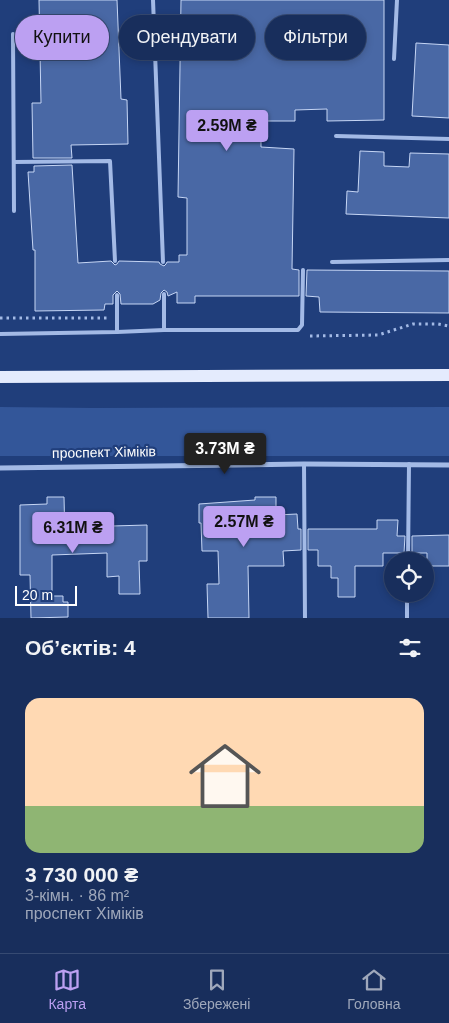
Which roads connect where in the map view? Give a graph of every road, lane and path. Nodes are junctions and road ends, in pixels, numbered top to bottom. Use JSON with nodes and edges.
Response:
{"nodes":[{"id":1,"x":153,"y":0,"type":"edge"},
{"id":2,"x":397,"y":0,"type":"edge"},
{"id":3,"x":13,"y":34,"type":"dead end"},
{"id":4,"x":394,"y":59,"type":"dead end"},
{"id":5,"x":336,"y":136,"type":"dead end"},
{"id":6,"x":449,"y":138,"type":"edge"},
{"id":7,"x":14,"y":162,"type":"junction"},
{"id":8,"x":14,"y":211,"type":"dead end"},
{"id":9,"x":449,"y":260,"type":"edge"},
{"id":10,"x":116,"y":261,"type":"dead end"},
{"id":11,"x":164,"y":262,"type":"dead end"},
{"id":12,"x":332,"y":262,"type":"dead end"},
{"id":13,"x":303,"y":270,"type":"dead end"},
{"id":14,"x":164,"y":294,"type":"dead end"},
{"id":15,"x":117,"y":295,"type":"dead end"},
{"id":16,"x":0,"y":318,"type":"edge"},
{"id":17,"x":117,"y":318,"type":"junction"},
{"id":18,"x":449,"y":326,"type":"edge"},
{"id":19,"x":164,"y":330,"type":"junction"},
{"id":20,"x":298,"y":330,"type":"junction"},
{"id":21,"x":117,"y":332,"type":"junction"},
{"id":22,"x":0,"y":334,"type":"edge"},
{"id":23,"x":449,"y":375,"type":"edge"},
{"id":24,"x":0,"y":377,"type":"edge"},
{"id":25,"x":304,"y":464,"type":"junction"},
{"id":26,"x":409,"y":464,"type":"junction"},
{"id":27,"x":449,"y":465,"type":"edge"},
{"id":28,"x":0,"y":468,"type":"edge"},
{"id":29,"x":408,"y":552,"type":"edge"},
{"id":30,"x":407,"y":602,"type":"edge"},
{"id":31,"x":305,"y":618,"type":"edge"},
{"id":32,"x":407,"y":618,"type":"edge"}],
"edges":[{"from":1,"to":11,"type":"lane"},
{"from":2,"to":4,"type":"lane"},
{"from":3,"to":7,"type":"lane"},
{"from":5,"to":6,"type":"lane"},
{"from":7,"to":8,"type":"lane"},
{"from":7,"to":10,"type":"lane"},
{"from":9,"to":12,"type":"lane"},
{"from":13,"to":20,"type":"lane"},
{"from":14,"to":19,"type":"lane"},
{"from":15,"to":17,"type":"lane"},
{"from":16,"to":17,"type":"path"},
{"from":17,"to":21,"type":"lane"},
{"from":18,"to":20,"type":"path"},
{"from":19,"to":20,"type":"lane"},
{"from":19,"to":21,"type":"lane"},
{"from":21,"to":22,"type":"lane"},
{"from":23,"to":24,"type":"main road"},
{"from":25,"to":26,"type":"street","name":"проспект Хіміків"},
{"from":25,"to":28,"type":"street","name":"проспект Хіміків"},
{"from":25,"to":31,"type":"lane"},
{"from":26,"to":27,"type":"street","name":"проспект Хіміків"},
{"from":26,"to":29,"type":"lane"},
{"from":30,"to":32,"type":"lane"}]}
